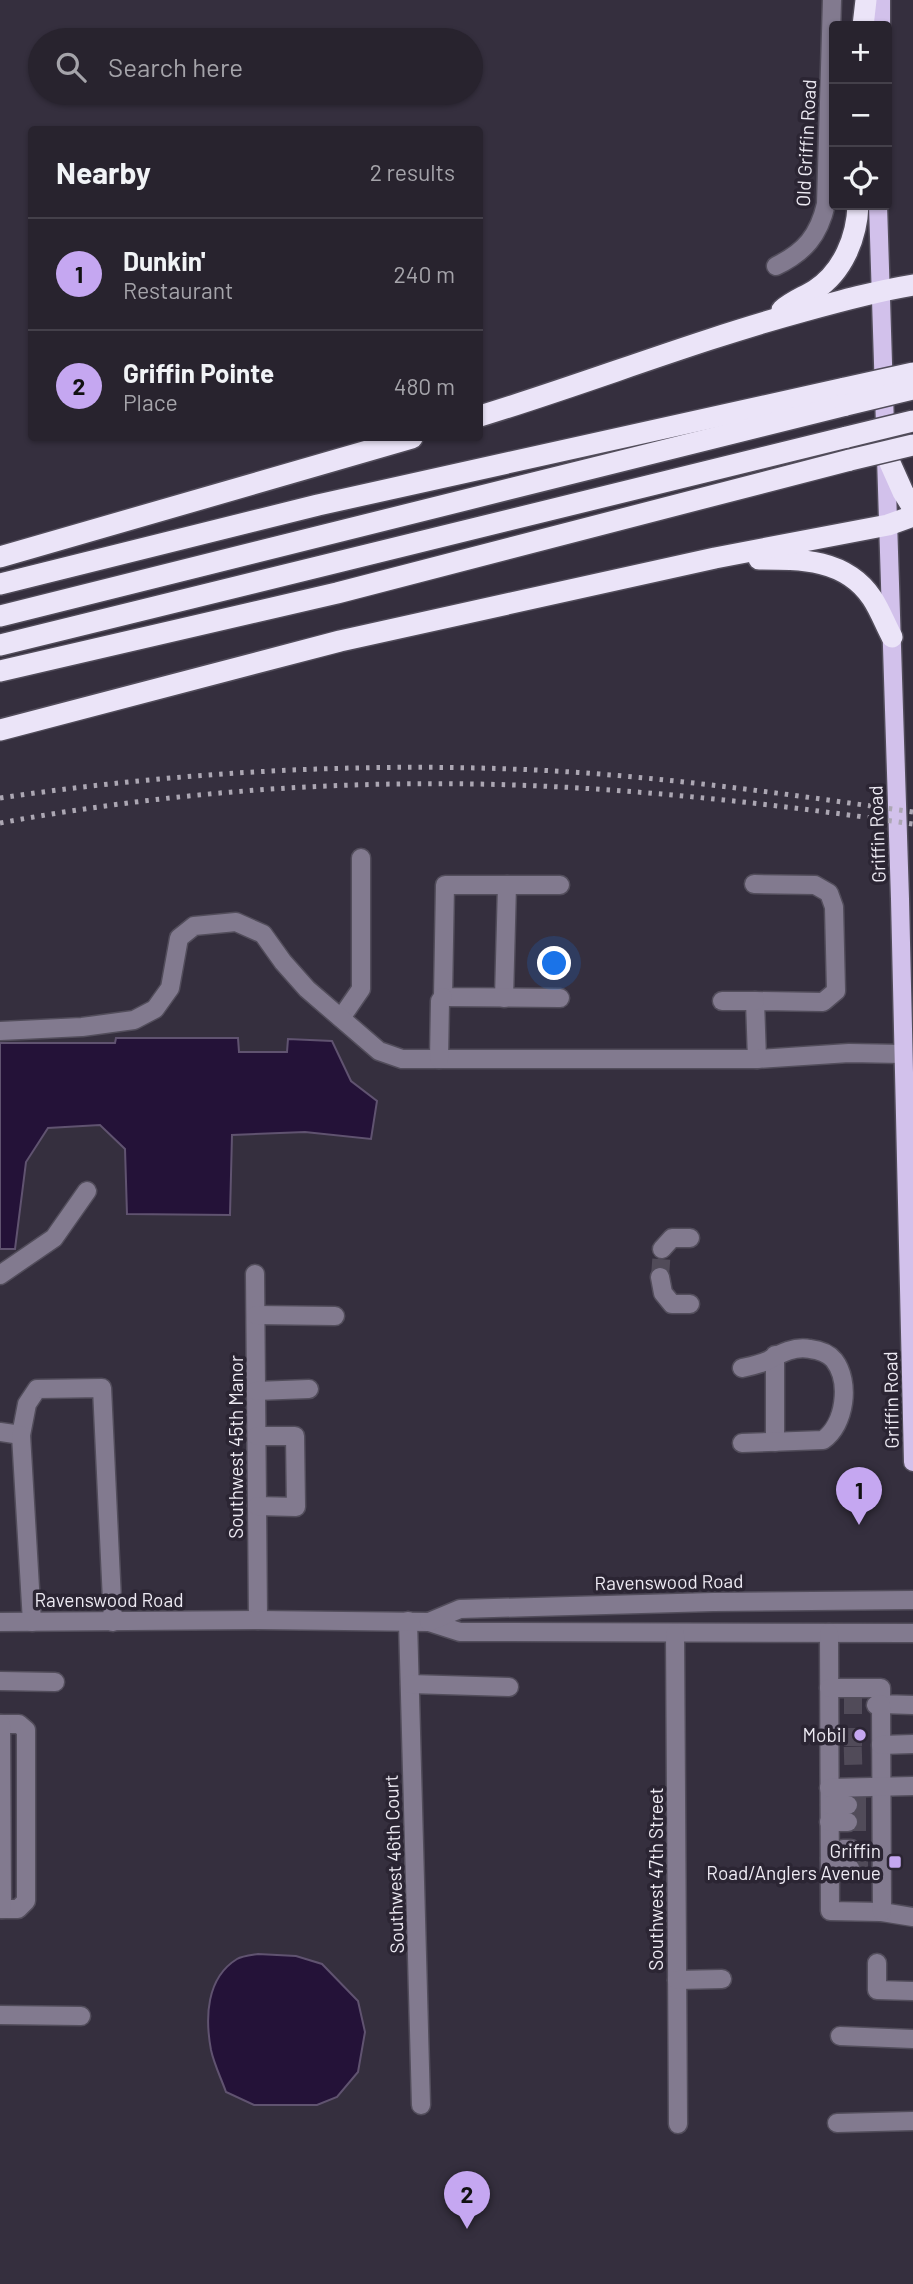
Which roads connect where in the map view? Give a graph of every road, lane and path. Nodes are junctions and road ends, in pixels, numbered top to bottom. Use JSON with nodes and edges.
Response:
{"nodes":[{"id":1,"x":832,"y":0,"type":"edge"},
{"id":2,"x":866,"y":0,"type":"edge"},
{"id":3,"x":881,"y":0,"type":"edge"},
{"id":4,"x":864,"y":21,"type":"edge"},
{"id":5,"x":881,"y":21,"type":"edge"},
{"id":6,"x":858,"y":210,"type":"edge"},
{"id":7,"x":878,"y":210,"type":"edge"},
{"id":8,"x":776,"y":266,"type":"dead end"},
{"id":9,"x":913,"y":285,"type":"edge"},
{"id":10,"x":881,"y":290,"type":"junction"},
{"id":11,"x":771,"y":320,"type":"junction"},
{"id":12,"x":913,"y":373,"type":"edge"},
{"id":13,"x":913,"y":389,"type":"edge"},
{"id":14,"x":846,"y":397,"type":"junction"},
{"id":15,"x":483,"y":415,"type":"edge"},
{"id":16,"x":913,"y":421,"type":"edge"},
{"id":17,"x":402,"y":441,"type":"edge"},
{"id":18,"x":913,"y":445,"type":"edge"},
{"id":19,"x":886,"y":454,"type":"junction"},
{"id":20,"x":913,"y":508,"type":"edge"},
{"id":21,"x":913,"y":516,"type":"edge"},
{"id":22,"x":888,"y":525,"type":"junction"},
{"id":23,"x":0,"y":557,"type":"edge"},
{"id":24,"x":715,"y":558,"type":"junction"},
{"id":25,"x":0,"y":584,"type":"edge"},
{"id":26,"x":0,"y":616,"type":"edge"},
{"id":27,"x":892,"y":637,"type":"junction"},
{"id":28,"x":0,"y":645,"type":"edge"},
{"id":29,"x":0,"y":671,"type":"edge"},
{"id":30,"x":0,"y":730,"type":"edge"},
{"id":31,"x":361,"y":858,"type":"dead end"},
{"id":32,"x":754,"y":884,"type":"dead end"},
{"id":33,"x":507,"y":885,"type":"junction"},
{"id":34,"x":560,"y":885,"type":"dead end"},
{"id":35,"x":900,"y":900,"type":"junction"},
{"id":36,"x":913,"y":923,"type":"edge"},
{"id":37,"x":443,"y":997,"type":"junction"},
{"id":38,"x":504,"y":998,"type":"junction"},
{"id":39,"x":560,"y":998,"type":"dead end"},
{"id":40,"x":722,"y":1001,"type":"dead end"},
{"id":41,"x":755,"y":1001,"type":"junction"},
{"id":42,"x":341,"y":1018,"type":"junction"},
{"id":43,"x":0,"y":1031,"type":"edge"},
{"id":44,"x":908,"y":1056,"type":"edge"},
{"id":45,"x":439,"y":1059,"type":"junction"},
{"id":46,"x":757,"y":1059,"type":"junction"},
{"id":47,"x":87,"y":1191,"type":"dead end"},
{"id":48,"x":690,"y":1238,"type":"dead end"},
{"id":49,"x":662,"y":1249,"type":"dead end"},
{"id":50,"x":255,"y":1274,"type":"dead end"},
{"id":51,"x":0,"y":1275,"type":"edge"},
{"id":52,"x":660,"y":1278,"type":"tunnel mouth"},
{"id":53,"x":690,"y":1304,"type":"dead end"},
{"id":54,"x":256,"y":1315,"type":"junction"},
{"id":55,"x":335,"y":1316,"type":"dead end"},
{"id":56,"x":775,"y":1355,"type":"junction"},
{"id":57,"x":742,"y":1368,"type":"dead end"},
{"id":58,"x":309,"y":1389,"type":"dead end"},
{"id":59,"x":256,"y":1391,"type":"junction"},
{"id":60,"x":0,"y":1432,"type":"edge"},
{"id":61,"x":21,"y":1435,"type":"junction"},
{"id":62,"x":257,"y":1436,"type":"junction"},
{"id":63,"x":775,"y":1442,"type":"junction"},
{"id":64,"x":742,"y":1443,"type":"dead end"},
{"id":65,"x":913,"y":1462,"type":"edge"},
{"id":66,"x":257,"y":1506,"type":"junction"},
{"id":67,"x":913,"y":1600,"type":"edge"},
{"id":68,"x":258,"y":1620,"type":"junction"},
{"id":69,"x":408,"y":1621,"type":"junction"},
{"id":70,"x":0,"y":1622,"type":"edge"},
{"id":71,"x":32,"y":1622,"type":"junction"},
{"id":72,"x":113,"y":1622,"type":"junction"},
{"id":73,"x":429,"y":1622,"type":"junction"},
{"id":74,"x":829,"y":1633,"type":"junction"},
{"id":75,"x":913,"y":1633,"type":"edge"},
{"id":76,"x":676,"y":1634,"type":"junction"},
{"id":77,"x":0,"y":1681,"type":"edge"},
{"id":78,"x":55,"y":1682,"type":"dead end"},
{"id":79,"x":410,"y":1684,"type":"junction"},
{"id":80,"x":509,"y":1686,"type":"dead end"},
{"id":81,"x":834,"y":1699,"type":"junction"},
{"id":82,"x":913,"y":1704,"type":"edge"},
{"id":83,"x":879,"y":1705,"type":"junction"},
{"id":84,"x":1,"y":1724,"type":"edge"},
{"id":85,"x":913,"y":1744,"type":"edge"},
{"id":86,"x":879,"y":1746,"type":"junction"},
{"id":87,"x":26,"y":1784,"type":"junction"},
{"id":88,"x":1,"y":1785,"type":"edge"},
{"id":89,"x":913,"y":1786,"type":"edge"},
{"id":90,"x":837,"y":1808,"type":"junction"},
{"id":91,"x":877,"y":1808,"type":"junction"},
{"id":92,"x":830,"y":1859,"type":"junction"},
{"id":93,"x":850,"y":1859,"type":"tunnel mouth"},
{"id":94,"x":1,"y":1909,"type":"edge"},
{"id":95,"x":882,"y":1912,"type":"junction"},
{"id":96,"x":913,"y":1917,"type":"edge"},
{"id":97,"x":877,"y":1963,"type":"dead end"},
{"id":98,"x":722,"y":1979,"type":"dead end"},
{"id":99,"x":677,"y":1980,"type":"junction"},
{"id":100,"x":913,"y":1992,"type":"edge"},
{"id":101,"x":0,"y":2015,"type":"edge"},
{"id":102,"x":81,"y":2016,"type":"dead end"},
{"id":103,"x":841,"y":2036,"type":"dead end"},
{"id":104,"x":913,"y":2039,"type":"edge"},
{"id":105,"x":421,"y":2105,"type":"dead end"},
{"id":106,"x":913,"y":2121,"type":"edge"},
{"id":107,"x":837,"y":2123,"type":"dead end"},
{"id":108,"x":678,"y":2124,"type":"dead end"}],
"edges":[{"from":1,"to":8,"type":"street","name":"Old Griffin Road"},
{"from":2,"to":4,"type":"highway"},
{"from":3,"to":5,"type":"main road"},
{"from":6,"to":11,"type":"highway"},
{"from":7,"to":10,"type":"main road","name":"Griffin Road"},
{"from":9,"to":10,"type":"highway"},
{"from":10,"to":11,"type":"highway"},
{"from":10,"to":19,"type":"main road","name":"Griffin Road"},
{"from":11,"to":15,"type":"highway"},
{"from":12,"to":14,"type":"highway","bridge":true},
{"from":13,"to":14,"type":"highway","bridge":true},
{"from":14,"to":25,"type":"highway"},
{"from":14,"to":26,"type":"highway"},
{"from":16,"to":28,"type":"highway","bridge":true},
{"from":17,"to":23,"type":"highway"},
{"from":18,"to":29,"type":"highway","bridge":true},
{"from":19,"to":20,"type":"highway"},
{"from":19,"to":22,"type":"main road","name":"Griffin Road"},
{"from":21,"to":22,"type":"highway"},
{"from":22,"to":24,"type":"highway"},
{"from":22,"to":27,"type":"main road","name":"Griffin Road"},
{"from":24,"to":27,"type":"highway"},
{"from":24,"to":30,"type":"highway"},
{"from":27,"to":35,"type":"main road","name":"Griffin Road"},
{"from":31,"to":42,"type":"street"},
{"from":32,"to":41,"type":"street"},
{"from":33,"to":34,"type":"street"},
{"from":33,"to":37,"type":"street"},
{"from":33,"to":38,"type":"street"},
{"from":35,"to":36,"type":"main road"},
{"from":35,"to":44,"type":"main road","name":"Griffin Road"},
{"from":37,"to":38,"type":"street"},
{"from":37,"to":45,"type":"street"},
{"from":38,"to":39,"type":"street"},
{"from":40,"to":41,"type":"street"},
{"from":41,"to":46,"type":"street"},
{"from":42,"to":43,"type":"street"},
{"from":42,"to":45,"type":"street"},
{"from":44,"to":46,"type":"street"},
{"from":44,"to":65,"type":"main road","name":"Griffin Road"},
{"from":45,"to":46,"type":"street"},
{"from":47,"to":51,"type":"street"},
{"from":48,"to":49,"type":"street"},
{"from":50,"to":54,"type":"street","name":"Southwest 45th Manor"},
{"from":52,"to":53,"type":"street"},
{"from":54,"to":55,"type":"street"},
{"from":54,"to":59,"type":"street","name":"Southwest 45th Manor"},
{"from":56,"to":57,"type":"street"},
{"from":56,"to":63,"type":"street"},
{"from":56,"to":63,"type":"street"},
{"from":58,"to":59,"type":"street"},
{"from":59,"to":62,"type":"street","name":"Southwest 45th Manor"},
{"from":60,"to":61,"type":"street"},
{"from":61,"to":71,"type":"street"},
{"from":61,"to":72,"type":"street"},
{"from":62,"to":66,"type":"street","name":"Southwest 45th Manor"},
{"from":62,"to":66,"type":"street"},
{"from":63,"to":64,"type":"street"},
{"from":66,"to":68,"type":"street","name":"Southwest 45th Manor"},
{"from":67,"to":73,"type":"street","name":"Ravenswood Road"},
{"from":68,"to":69,"type":"street","name":"Ravenswood Road"},
{"from":68,"to":72,"type":"street","name":"Ravenswood Road"},
{"from":69,"to":73,"type":"street","name":"Ravenswood Road"},
{"from":69,"to":79,"type":"street","name":"Southwest 46th Court"},
{"from":70,"to":71,"type":"street","name":"Ravenswood Road"},
{"from":71,"to":72,"type":"street","name":"Ravenswood Road"},
{"from":73,"to":76,"type":"street","name":"Ravenswood Road"},
{"from":74,"to":75,"type":"street","name":"Ravenswood Road"},
{"from":74,"to":76,"type":"street","name":"Ravenswood Road"},
{"from":74,"to":81,"type":"street"},
{"from":76,"to":99,"type":"street","name":"Southwest 47th Street"},
{"from":77,"to":78,"type":"street"},
{"from":79,"to":80,"type":"street"},
{"from":79,"to":105,"type":"street","name":"Southwest 46th Court"},
{"from":81,"to":83,"type":"street"},
{"from":81,"to":90,"type":"street"},
{"from":82,"to":83,"type":"street"},
{"from":83,"to":86,"type":"street"},
{"from":84,"to":87,"type":"street"},
{"from":84,"to":88,"type":"street"},
{"from":85,"to":86,"type":"street"},
{"from":86,"to":91,"type":"street"},
{"from":87,"to":88,"type":"street"},
{"from":87,"to":94,"type":"street"},
{"from":88,"to":94,"type":"street"},
{"from":89,"to":91,"type":"street"},
{"from":90,"to":91,"type":"street"},
{"from":90,"to":92,"type":"street"},
{"from":91,"to":95,"type":"street"},
{"from":92,"to":93,"type":"street"},
{"from":92,"to":95,"type":"street"},
{"from":95,"to":96,"type":"street"},
{"from":97,"to":100,"type":"street"},
{"from":98,"to":99,"type":"street"},
{"from":99,"to":108,"type":"street","name":"Southwest 47th Street"},
{"from":101,"to":102,"type":"street"},
{"from":103,"to":104,"type":"street"},
{"from":106,"to":107,"type":"street"}]}
